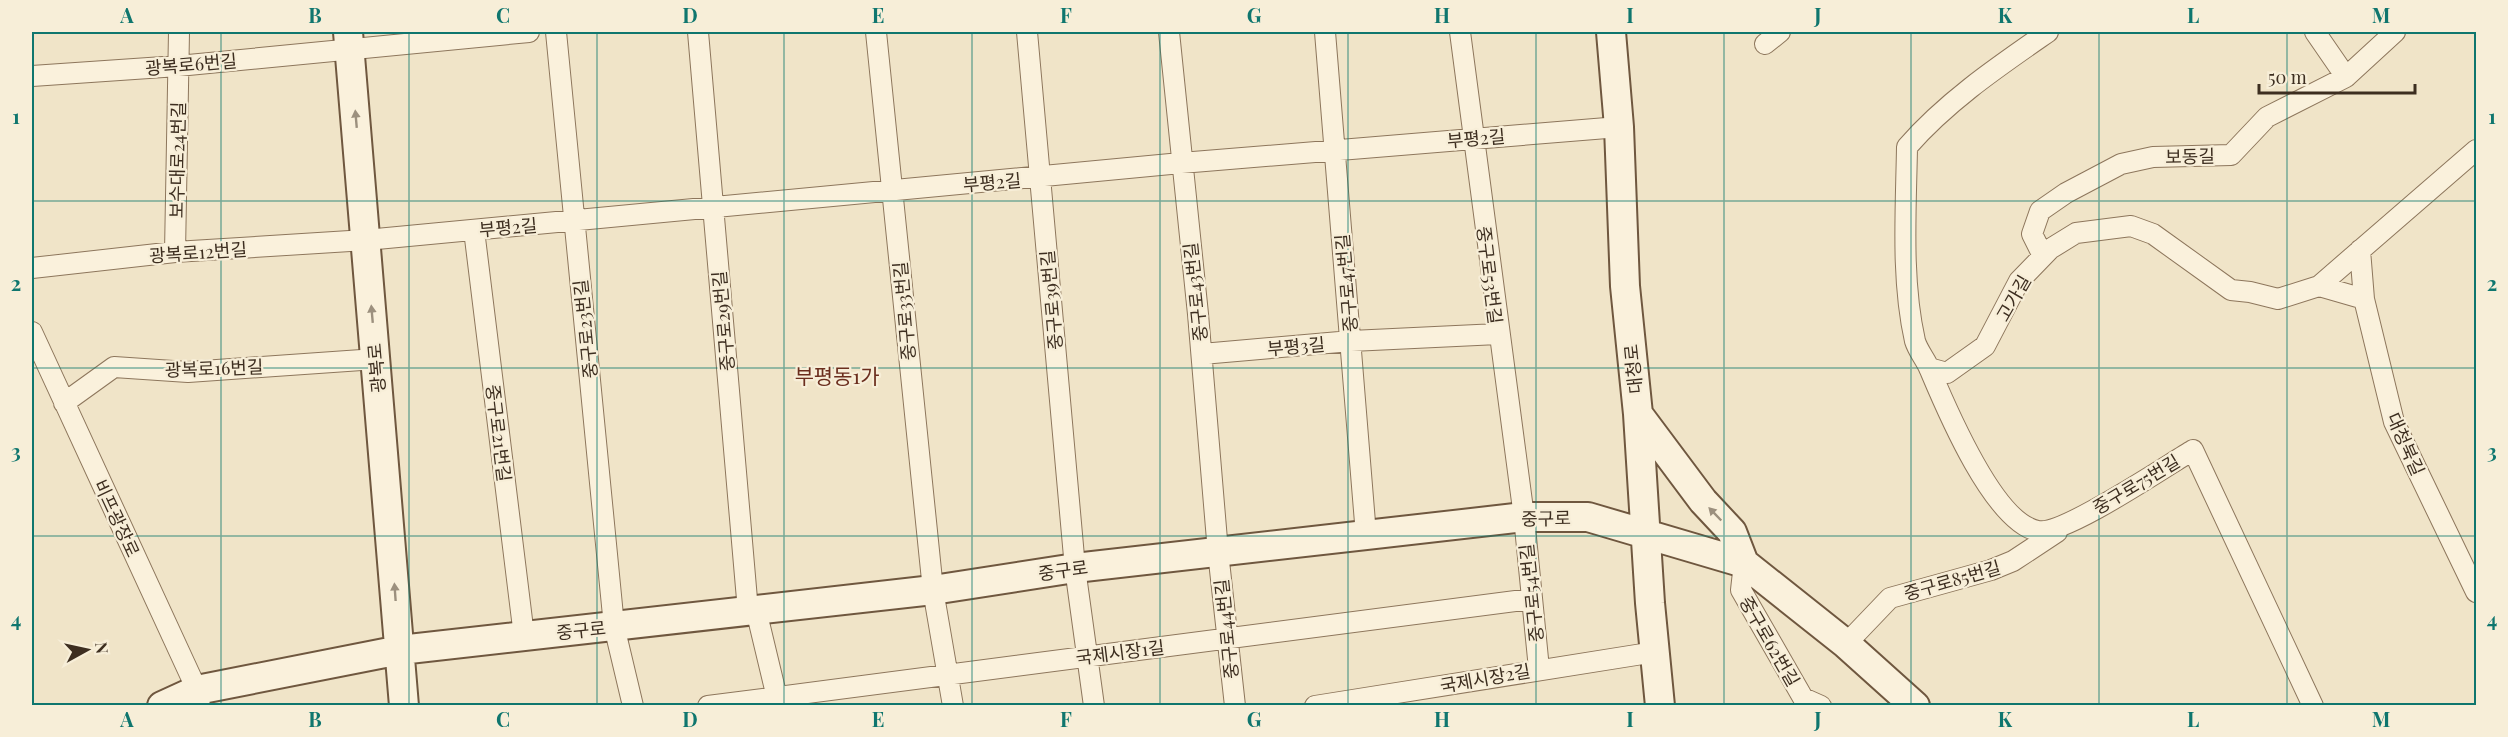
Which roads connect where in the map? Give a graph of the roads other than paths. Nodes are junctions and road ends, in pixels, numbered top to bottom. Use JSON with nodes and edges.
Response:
{"nodes":[{"id":1,"x":179,"y":32,"type":"edge"},
{"id":2,"x":529,"y":32,"type":"edge"},
{"id":3,"x":556,"y":32,"type":"edge"},
{"id":4,"x":698,"y":32,"type":"edge"},
{"id":5,"x":876,"y":32,"type":"edge"},
{"id":6,"x":1027,"y":32,"type":"edge"},
{"id":7,"x":1169,"y":32,"type":"edge"},
{"id":8,"x":1325,"y":32,"type":"edge"},
{"id":9,"x":1460,"y":32,"type":"edge"},
{"id":10,"x":1611,"y":32,"type":"edge"},
{"id":11,"x":2048,"y":32,"type":"edge"},
{"id":12,"x":2314,"y":32,"type":"edge"},
{"id":13,"x":2395,"y":32,"type":"edge"},
{"id":14,"x":349,"y":40,"type":"edge"},
{"id":15,"x":178,"y":66,"type":"junction"},
{"id":16,"x":32,"y":76,"type":"edge"},
{"id":17,"x":2346,"y":77,"type":"junction"},
{"id":18,"x":1619,"y":127,"type":"junction"},
{"id":19,"x":1473,"y":138,"type":"junction"},
{"id":20,"x":2476,"y":150,"type":"edge"},
{"id":21,"x":1335,"y":151,"type":"junction"},
{"id":22,"x":1181,"y":163,"type":"junction"},
{"id":23,"x":1040,"y":178,"type":"junction"},
{"id":24,"x":893,"y":189,"type":"junction"},
{"id":25,"x":713,"y":208,"type":"junction"},
{"id":26,"x":574,"y":221,"type":"junction"},
{"id":27,"x":474,"y":230,"type":"junction"},
{"id":28,"x":366,"y":240,"type":"junction"},
{"id":29,"x":2360,"y":250,"type":"junction"},
{"id":30,"x":175,"y":252,"type":"junction"},
{"id":31,"x":2043,"y":256,"type":"junction"},
{"id":32,"x":32,"y":268,"type":"edge"},
{"id":33,"x":2319,"y":286,"type":"junction"},
{"id":34,"x":2364,"y":299,"type":"junction"},
{"id":35,"x":32,"y":332,"type":"edge"},
{"id":36,"x":1498,"y":334,"type":"junction"},
{"id":37,"x":1351,"y":341,"type":"junction"},
{"id":38,"x":1202,"y":354,"type":"junction"},
{"id":39,"x":376,"y":359,"type":"junction"},
{"id":40,"x":1929,"y":368,"type":"junction"},
{"id":41,"x":64,"y":403,"type":"junction"},
{"id":42,"x":1638,"y":414,"type":"junction"},
{"id":43,"x":1524,"y":517,"type":"junction"},
{"id":44,"x":2067,"y":525,"type":"junction"},
{"id":45,"x":1646,"y":533,"type":"junction"},
{"id":46,"x":1366,"y":535,"type":"junction"},
{"id":47,"x":1218,"y":552,"type":"junction"},
{"id":48,"x":1744,"y":563,"type":"junction"},
{"id":49,"x":1076,"y":568,"type":"junction"},
{"id":50,"x":933,"y":590,"type":"junction"},
{"id":51,"x":2476,"y":592,"type":"edge"},
{"id":52,"x":1531,"y":599,"type":"junction"},
{"id":53,"x":752,"y":610,"type":"junction"},
{"id":54,"x":614,"y":626,"type":"junction"},
{"id":55,"x":524,"y":636,"type":"junction"},
{"id":56,"x":1228,"y":639,"type":"junction"},
{"id":57,"x":1846,"y":644,"type":"junction"},
{"id":58,"x":400,"y":650,"type":"junction"},
{"id":59,"x":1654,"y":652,"type":"junction"},
{"id":60,"x":1088,"y":657,"type":"junction"},
{"id":61,"x":1539,"y":669,"type":"junction"},
{"id":62,"x":948,"y":675,"type":"junction"},
{"id":63,"x":198,"y":698,"type":"edge"},
{"id":64,"x":1397,"y":700,"type":"edge"},
{"id":65,"x":778,"y":701,"type":"edge"},
{"id":66,"x":162,"y":705,"type":"edge"},
{"id":67,"x":404,"y":705,"type":"edge"},
{"id":68,"x":633,"y":705,"type":"edge"},
{"id":69,"x":708,"y":705,"type":"edge"},
{"id":70,"x":953,"y":705,"type":"edge"},
{"id":71,"x":1094,"y":705,"type":"edge"},
{"id":72,"x":1235,"y":705,"type":"edge"},
{"id":73,"x":1315,"y":705,"type":"edge"},
{"id":74,"x":1660,"y":705,"type":"edge"},
{"id":75,"x":1821,"y":705,"type":"edge"},
{"id":76,"x":1915,"y":705,"type":"edge"},
{"id":77,"x":2313,"y":705,"type":"edge"}],
"edges":[{"from":1,"to":15,"type":"street","name":"보수대로24번길"},
{"from":2,"to":14,"type":"street","name":"광복로6번길"},
{"from":3,"to":26,"type":"street","name":"중구로23번길"},
{"from":4,"to":25,"type":"street","name":"중구로29번길"},
{"from":5,"to":24,"type":"street","name":"중구로33번길"},
{"from":6,"to":23,"type":"street","name":"중구로39번길"},
{"from":7,"to":22,"type":"street","name":"중구로43번길"},
{"from":8,"to":21,"type":"street","name":"중구로47번길"},
{"from":9,"to":19,"type":"street","name":"중구로53번길"},
{"from":10,"to":18,"type":"main road","name":"대청로"},
{"from":11,"to":40,"type":"street"},
{"from":12,"to":17,"type":"street"},
{"from":13,"to":17,"type":"street","name":"보동길"},
{"from":14,"to":15,"type":"street","name":"광복로6번길"},
{"from":28,"to":14,"type":"main road","name":"광복로","one_way":true},
{"from":15,"to":16,"type":"street","name":"광복로6번길"},
{"from":15,"to":30,"type":"street","name":"보수대로24번길"},
{"from":17,"to":31,"type":"street","name":"보동길"},
{"from":18,"to":19,"type":"street","name":"부평2길"},
{"from":18,"to":42,"type":"main road","name":"대청로"},
{"from":19,"to":21,"type":"street","name":"부평2길"},
{"from":19,"to":36,"type":"street","name":"중구로53번길"},
{"from":20,"to":29,"type":"street","name":"고가길"},
{"from":21,"to":22,"type":"street","name":"부평2길"},
{"from":21,"to":37,"type":"street","name":"중구로47번길"},
{"from":22,"to":23,"type":"street","name":"부평2길"},
{"from":22,"to":38,"type":"street","name":"중구로43번길"},
{"from":23,"to":24,"type":"street","name":"부평2길"},
{"from":23,"to":49,"type":"street","name":"중구로39번길"},
{"from":24,"to":25,"type":"street","name":"부평2길"},
{"from":24,"to":50,"type":"street","name":"중구로33번길"},
{"from":25,"to":26,"type":"street","name":"부평2길"},
{"from":25,"to":53,"type":"street","name":"중구로29번길"},
{"from":26,"to":27,"type":"street","name":"부평2길"},
{"from":26,"to":54,"type":"street","name":"중구로23번길"},
{"from":27,"to":28,"type":"street","name":"부평2길"},
{"from":27,"to":55,"type":"street","name":"중구로21번길"},
{"from":28,"to":30,"type":"street","name":"광복로12번길"},
{"from":39,"to":28,"type":"main road","name":"광복로","one_way":true},
{"from":29,"to":33,"type":"street","name":"고가길"},
{"from":29,"to":34,"type":"street","name":"대청북길"},
{"from":30,"to":32,"type":"street","name":"광복로12번길"},
{"from":31,"to":33,"type":"street","name":"고가길"},
{"from":31,"to":40,"type":"street","name":"고가길"},
{"from":33,"to":34,"type":"street"},
{"from":34,"to":51,"type":"street","name":"대청북길"},
{"from":35,"to":41,"type":"street","name":"비프광장로"},
{"from":36,"to":37,"type":"street","name":"부평3길"},
{"from":36,"to":43,"type":"street","name":"중구로53번길"},
{"from":37,"to":38,"type":"street","name":"부평3길"},
{"from":37,"to":46,"type":"street","name":"중구로47번길"},
{"from":38,"to":47,"type":"street","name":"중구로43번길"},
{"from":39,"to":41,"type":"street","name":"광복로16번길"},
{"from":58,"to":39,"type":"main road","name":"광복로","one_way":true},
{"from":40,"to":44,"type":"street","name":"중구로75번길"},
{"from":41,"to":63,"type":"street","name":"비프광장로"},
{"from":42,"to":45,"type":"main road","name":"대청로"},
{"from":48,"to":42,"type":"main road","one_way":true},
{"from":43,"to":45,"type":"main road","name":"중구로"},
{"from":43,"to":46,"type":"main road","name":"중구로"},
{"from":43,"to":52,"type":"street","name":"중구로54번길"},
{"from":44,"to":57,"type":"street","name":"중구로85번길"},
{"from":44,"to":77,"type":"street","name":"중구로75번길"},
{"from":45,"to":48,"type":"main road","name":"중구로"},
{"from":45,"to":59,"type":"main road","name":"대청로"},
{"from":46,"to":47,"type":"main road","name":"중구로"},
{"from":47,"to":49,"type":"main road","name":"중구로"},
{"from":47,"to":56,"type":"street","name":"중구로44번길"},
{"from":48,"to":57,"type":"main road","name":"중구로"},
{"from":48,"to":75,"type":"street","name":"중구로62번길"},
{"from":49,"to":50,"type":"main road","name":"중구로"},
{"from":49,"to":60,"type":"street","name":"중구로39번길"},
{"from":50,"to":53,"type":"main road","name":"중구로"},
{"from":50,"to":62,"type":"street","name":"중구로33번길"},
{"from":52,"to":56,"type":"street","name":"국제시장1길"},
{"from":52,"to":61,"type":"street","name":"중구로54번길"},
{"from":53,"to":54,"type":"main road","name":"중구로"},
{"from":53,"to":65,"type":"street","name":"중구로29번길"},
{"from":54,"to":55,"type":"main road","name":"중구로"},
{"from":54,"to":68,"type":"street","name":"중구로23번길"},
{"from":55,"to":58,"type":"main road","name":"중구로"},
{"from":56,"to":60,"type":"street","name":"국제시장1길"},
{"from":56,"to":72,"type":"street","name":"중구로44번길"},
{"from":57,"to":76,"type":"main road","name":"중구로"},
{"from":58,"to":63,"type":"main road","name":"중구로"},
{"from":58,"to":67,"type":"main road","name":"광복로"},
{"from":59,"to":61,"type":"street","name":"국제시장2길"},
{"from":59,"to":74,"type":"main road","name":"대청로"},
{"from":60,"to":62,"type":"street","name":"국제시장1길"},
{"from":60,"to":71,"type":"street","name":"중구로39번길"},
{"from":61,"to":64,"type":"street","name":"국제시장2길"},
{"from":62,"to":65,"type":"street","name":"국제시장1길"},
{"from":62,"to":70,"type":"street","name":"중구로33번길"},
{"from":63,"to":66,"type":"main road","name":"중구로"},
{"from":64,"to":73,"type":"street","name":"국제시장2길"},
{"from":65,"to":69,"type":"street","name":"국제시장1길"}]}
